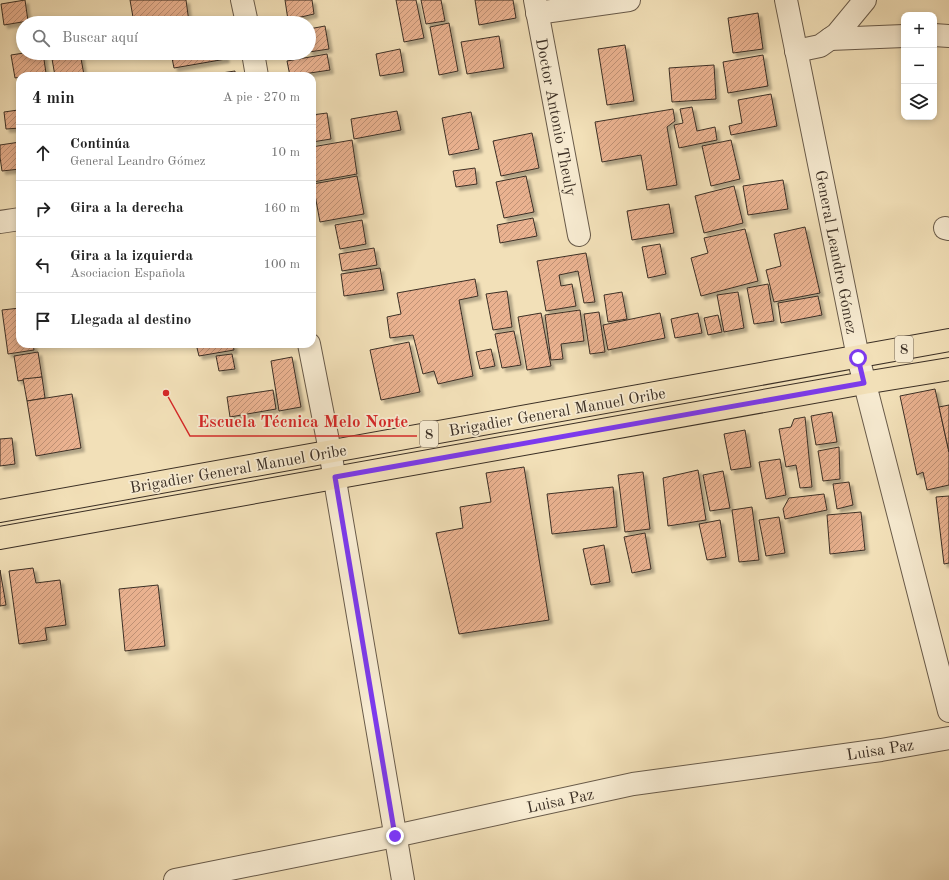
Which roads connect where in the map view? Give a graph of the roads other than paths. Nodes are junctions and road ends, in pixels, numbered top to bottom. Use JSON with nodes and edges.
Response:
{"nodes":[{"id":1,"x":242,"y":0,"type":"edge"},
{"id":2,"x":629,"y":0,"type":"edge"},
{"id":3,"x":786,"y":0,"type":"edge"},
{"id":4,"x":865,"y":0,"type":"edge"},
{"id":5,"x":536,"y":6,"type":"edge"},
{"id":6,"x":245,"y":16,"type":"edge"},
{"id":7,"x":937,"y":35,"type":"edge"},
{"id":8,"x":901,"y":36,"type":"edge"},
{"id":9,"x":949,"y":36,"type":"edge"},
{"id":10,"x":830,"y":39,"type":"junction"},
{"id":11,"x":796,"y":51,"type":"junction"},
{"id":12,"x":254,"y":60,"type":"edge"},
{"id":13,"x":256,"y":72,"type":"edge"},
{"id":14,"x":16,"y":220,"type":"edge"},
{"id":15,"x":0,"y":222,"type":"edge"},
{"id":16,"x":579,"y":235,"type":"dead end"},
{"id":17,"x":949,"y":340,"type":"edge"},
{"id":18,"x":310,"y":348,"type":"edge"},
{"id":19,"x":858,"y":358,"type":"junction"},
{"id":20,"x":949,"y":369,"type":"edge"},
{"id":21,"x":864,"y":383,"type":"junction"},
{"id":22,"x":330,"y":451,"type":"junction"},
{"id":23,"x":335,"y":477,"type":"junction"},
{"id":24,"x":130,"y":488,"type":"junction"},
{"id":25,"x":8,"y":509,"type":"edge"},
{"id":26,"x":134,"y":513,"type":"junction"},
{"id":27,"x":10,"y":536,"type":"edge"},
{"id":28,"x":948,"y":703,"type":"edge"},
{"id":29,"x":949,"y":738,"type":"edge"},
{"id":30,"x":395,"y":836,"type":"junction"},
{"id":31,"x":175,"y":880,"type":"edge"},
{"id":32,"x":403,"y":880,"type":"edge"}],
"edges":[{"from":1,"to":6,"type":"street"},
{"from":2,"to":5,"type":"street"},
{"from":3,"to":11,"type":"street","name":"General Leandro Gómez"},
{"from":4,"to":10,"type":"street"},
{"from":5,"to":16,"type":"street","name":"Doctor Antonio Theuly"},
{"from":7,"to":9,"type":"street"},
{"from":8,"to":10,"type":"street"},
{"from":10,"to":11,"type":"street"},
{"from":11,"to":19,"type":"street","name":"General Leandro Gómez"},
{"from":12,"to":13,"type":"street"},
{"from":14,"to":15,"type":"street"},
{"from":17,"to":19,"type":"main road","name":"Brigadier General Manuel Oribe","number":"8"},
{"from":18,"to":22,"type":"street"},
{"from":19,"to":21,"type":"street","name":"General Leandro Gómez"},
{"from":19,"to":22,"type":"main road","name":"Brigadier General Manuel Oribe","number":"8"},
{"from":20,"to":21,"type":"main road","name":"Brigadier General Manuel Oribe","number":"8"},
{"from":21,"to":23,"type":"main road","name":"Brigadier General Manuel Oribe","number":"8"},
{"from":21,"to":28,"type":"street","name":"General Leandro Gómez"},
{"from":22,"to":23,"type":"street"},
{"from":22,"to":24,"type":"main road","name":"Brigadier General Manuel Oribe","number":"8"},
{"from":23,"to":26,"type":"main road","name":"Brigadier General Manuel Oribe","number":"8"},
{"from":23,"to":30,"type":"street"},
{"from":24,"to":25,"type":"main road","name":"Brigadier General Manuel Oribe","number":"8"},
{"from":24,"to":26,"type":"main road"},
{"from":25,"to":27,"type":"main road"},
{"from":26,"to":27,"type":"main road","name":"Brigadier General Manuel Oribe","number":"8"},
{"from":29,"to":30,"type":"street","name":"Luisa Paz"},
{"from":30,"to":31,"type":"street","name":"Luisa Paz"},
{"from":30,"to":32,"type":"street"}]}
